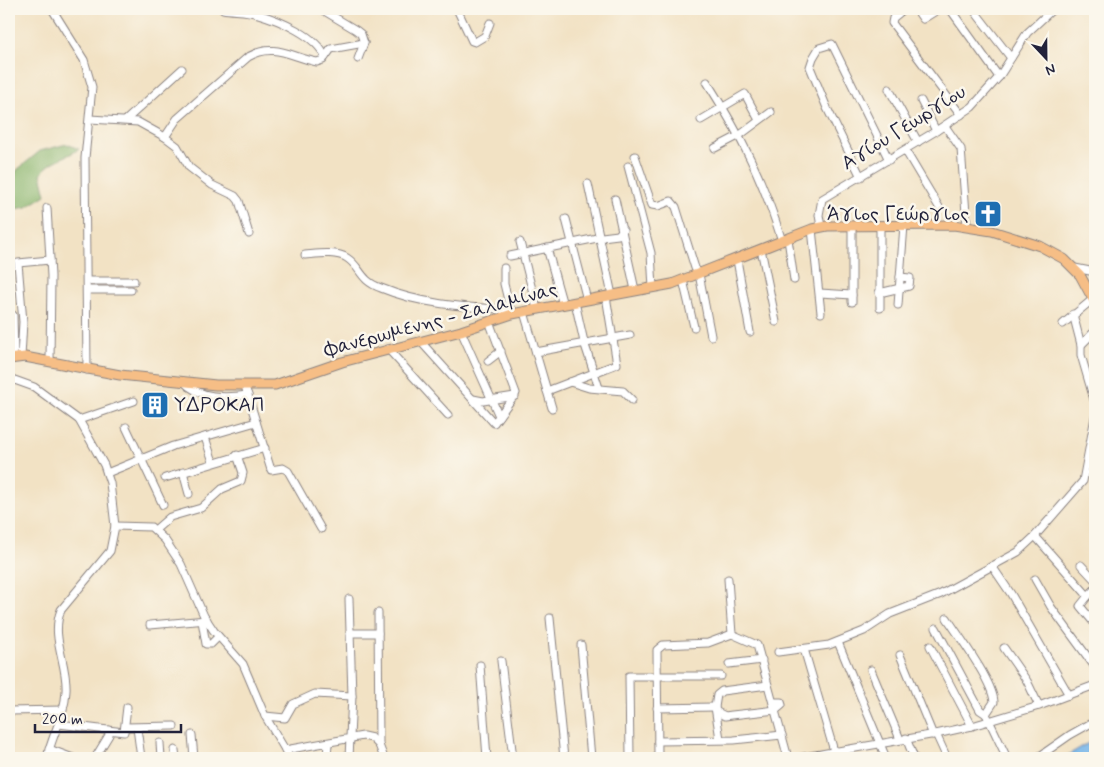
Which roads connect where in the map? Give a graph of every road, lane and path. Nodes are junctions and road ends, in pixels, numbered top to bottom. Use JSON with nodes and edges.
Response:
{"nodes":[{"id":1,"x":52,"y":9,"type":"edge"},
{"id":2,"x":223,"y":9,"type":"edge"},
{"id":3,"x":321,"y":9,"type":"edge"},
{"id":4,"x":457,"y":9,"type":"edge"},
{"id":5,"x":904,"y":9,"type":"edge"},
{"id":6,"x":916,"y":9,"type":"edge"},
{"id":7,"x":950,"y":9,"type":"edge"},
{"id":8,"x":973,"y":9,"type":"edge"},
{"id":9,"x":939,"y":10,"type":"edge"},
{"id":10,"x":1048,"y":10,"type":"edge"},
{"id":11,"x":490,"y":23,"type":"dead end"},
{"id":12,"x":364,"y":43,"type":"junction"},
{"id":13,"x":325,"y":57,"type":"junction"},
{"id":14,"x":1010,"y":58,"type":"junction"},
{"id":15,"x":358,"y":60,"type":"dead end"},
{"id":16,"x":182,"y":70,"type":"dead end"},
{"id":17,"x":999,"y":77,"type":"junction"},
{"id":18,"x":707,"y":82,"type":"dead end"},
{"id":19,"x":889,"y":89,"type":"dead end"},
{"id":20,"x":921,"y":100,"type":"dead end"},
{"id":21,"x":723,"y":107,"type":"junction"},
{"id":22,"x":771,"y":112,"type":"dead end"},
{"id":23,"x":961,"y":115,"type":"junction"},
{"id":24,"x":90,"y":119,"type":"junction"},
{"id":25,"x":126,"y":120,"type":"junction"},
{"id":26,"x":701,"y":120,"type":"dead end"},
{"id":27,"x":759,"y":120,"type":"junction"},
{"id":28,"x":945,"y":126,"type":"junction"},
{"id":29,"x":936,"y":131,"type":"junction"},
{"id":30,"x":740,"y":135,"type":"junction"},
{"id":31,"x":165,"y":136,"type":"junction"},
{"id":32,"x":918,"y":142,"type":"junction"},
{"id":33,"x":715,"y":148,"type":"dead end"},
{"id":34,"x":905,"y":150,"type":"junction"},
{"id":35,"x":635,"y":156,"type":"dead end"},
{"id":36,"x":1095,"y":157,"type":"edge"},
{"id":37,"x":890,"y":160,"type":"junction"},
{"id":38,"x":628,"y":166,"type":"dead end"},
{"id":39,"x":861,"y":177,"type":"junction"},
{"id":40,"x":588,"y":184,"type":"dead end"},
{"id":41,"x":1095,"y":190,"type":"edge"},
{"id":42,"x":615,"y":199,"type":"dead end"},
{"id":43,"x":939,"y":207,"type":"dead end"},
{"id":44,"x":47,"y":208,"type":"dead end"},
{"id":45,"x":566,"y":219,"type":"dead end"},
{"id":46,"x":877,"y":225,"type":"junction"},
{"id":47,"x":904,"y":225,"type":"junction"},
{"id":48,"x":852,"y":226,"type":"junction"},
{"id":49,"x":967,"y":226,"type":"junction"},
{"id":50,"x":820,"y":227,"type":"junction"},
{"id":51,"x":622,"y":230,"type":"junction"},
{"id":52,"x":249,"y":234,"type":"dead end"},
{"id":53,"x":598,"y":238,"type":"junction"},
{"id":54,"x":785,"y":240,"type":"junction"},
{"id":55,"x":520,"y":242,"type":"dead end"},
{"id":56,"x":573,"y":244,"type":"junction"},
{"id":57,"x":547,"y":248,"type":"junction"},
{"id":58,"x":761,"y":249,"type":"junction"},
{"id":59,"x":523,"y":253,"type":"junction"},
{"id":60,"x":306,"y":255,"type":"dead end"},
{"id":61,"x":510,"y":256,"type":"dead end"},
{"id":62,"x":50,"y":260,"type":"junction"},
{"id":63,"x":737,"y":260,"type":"junction"},
{"id":64,"x":504,"y":268,"type":"dead end"},
{"id":65,"x":1075,"y":268,"type":"junction"},
{"id":66,"x":1095,"y":272,"type":"edge"},
{"id":67,"x":700,"y":274,"type":"junction"},
{"id":68,"x":900,"y":277,"type":"junction"},
{"id":69,"x":134,"y":280,"type":"dead end"},
{"id":70,"x":683,"y":280,"type":"junction"},
{"id":71,"x":794,"y":280,"type":"dead end"},
{"id":72,"x":87,"y":281,"type":"junction"},
{"id":73,"x":653,"y":288,"type":"junction"},
{"id":74,"x":899,"y":289,"type":"junction"},
{"id":75,"x":87,"y":290,"type":"junction"},
{"id":76,"x":131,"y":290,"type":"dead end"},
{"id":77,"x":635,"y":290,"type":"junction"},
{"id":78,"x":820,"y":293,"type":"junction"},
{"id":79,"x":879,"y":293,"type":"junction"},
{"id":80,"x":609,"y":296,"type":"junction"},
{"id":81,"x":587,"y":300,"type":"junction"},
{"id":82,"x":1094,"y":301,"type":"edge"},
{"id":83,"x":575,"y":302,"type":"junction"},
{"id":84,"x":563,"y":305,"type":"junction"},
{"id":85,"x":898,"y":305,"type":"dead end"},
{"id":86,"x":880,"y":308,"type":"dead end"},
{"id":87,"x":538,"y":309,"type":"junction"},
{"id":88,"x":9,"y":312,"type":"edge"},
{"id":89,"x":511,"y":312,"type":"junction"},
{"id":90,"x":524,"y":312,"type":"junction"},
{"id":91,"x":821,"y":313,"type":"dead end"},
{"id":92,"x":1073,"y":314,"type":"junction"},
{"id":93,"x":489,"y":321,"type":"junction"},
{"id":94,"x":776,"y":322,"type":"dead end"},
{"id":95,"x":1063,"y":324,"type":"dead end"},
{"id":96,"x":694,"y":327,"type":"dead end"},
{"id":97,"x":461,"y":331,"type":"junction"},
{"id":98,"x":1095,"y":331,"type":"edge"},
{"id":99,"x":750,"y":332,"type":"dead end"},
{"id":100,"x":630,"y":335,"type":"dead end"},
{"id":101,"x":711,"y":336,"type":"dead end"},
{"id":102,"x":613,"y":338,"type":"junction"},
{"id":103,"x":421,"y":342,"type":"junction"},
{"id":104,"x":584,"y":342,"type":"junction"},
{"id":105,"x":1081,"y":345,"type":"junction"},
{"id":106,"x":388,"y":349,"type":"junction"},
{"id":107,"x":501,"y":351,"type":"junction"},
{"id":108,"x":536,"y":352,"type":"junction"},
{"id":109,"x":15,"y":358,"type":"edge"},
{"id":110,"x":50,"y":361,"type":"junction"},
{"id":111,"x":488,"y":361,"type":"dead end"},
{"id":112,"x":87,"y":370,"type":"junction"},
{"id":113,"x":594,"y":373,"type":"junction"},
{"id":114,"x":9,"y":378,"type":"edge"},
{"id":115,"x":570,"y":382,"type":"junction"},
{"id":116,"x":599,"y":388,"type":"junction"},
{"id":117,"x":247,"y":391,"type":"junction"},
{"id":118,"x":547,"y":391,"type":"junction"},
{"id":119,"x":516,"y":396,"type":"junction"},
{"id":120,"x":473,"y":399,"type":"junction"},
{"id":121,"x":492,"y":400,"type":"junction"},
{"id":122,"x":632,"y":400,"type":"dead end"},
{"id":123,"x":134,"y":401,"type":"dead end"},
{"id":124,"x":1095,"y":403,"type":"edge"},
{"id":125,"x":552,"y":408,"type":"dead end"},
{"id":126,"x":448,"y":415,"type":"dead end"},
{"id":127,"x":499,"y":416,"type":"junction"},
{"id":128,"x":1095,"y":417,"type":"edge"},
{"id":129,"x":79,"y":420,"type":"junction"},
{"id":130,"x":256,"y":422,"type":"junction"},
{"id":131,"x":126,"y":426,"type":"dead end"},
{"id":132,"x":1094,"y":428,"type":"edge"},
{"id":133,"x":205,"y":437,"type":"junction"},
{"id":134,"x":265,"y":448,"type":"junction"},
{"id":135,"x":237,"y":456,"type":"junction"},
{"id":136,"x":1088,"y":458,"type":"junction"},
{"id":137,"x":142,"y":460,"type":"junction"},
{"id":138,"x":213,"y":462,"type":"junction"},
{"id":139,"x":1095,"y":465,"type":"edge"},
{"id":140,"x":183,"y":472,"type":"junction"},
{"id":141,"x":107,"y":473,"type":"junction"},
{"id":142,"x":165,"y":478,"type":"dead end"},
{"id":143,"x":189,"y":494,"type":"dead end"},
{"id":144,"x":163,"y":505,"type":"dead end"},
{"id":145,"x":115,"y":526,"type":"junction"},
{"id":146,"x":155,"y":530,"type":"junction"},
{"id":147,"x":321,"y":530,"type":"dead end"},
{"id":148,"x":1035,"y":536,"type":"junction"},
{"id":149,"x":1081,"y":565,"type":"dead end"},
{"id":150,"x":992,"y":566,"type":"junction"},
{"id":151,"x":1035,"y":578,"type":"dead end"},
{"id":152,"x":728,"y":579,"type":"dead end"},
{"id":153,"x":1095,"y":580,"type":"edge"},
{"id":154,"x":1095,"y":589,"type":"edge"},
{"id":155,"x":1088,"y":596,"type":"junction"},
{"id":156,"x":349,"y":599,"type":"dead end"},
{"id":157,"x":378,"y":613,"type":"dead end"},
{"id":158,"x":550,"y":618,"type":"dead end"},
{"id":159,"x":947,"y":618,"type":"dead end"},
{"id":160,"x":204,"y":621,"type":"junction"},
{"id":161,"x":1095,"y":624,"type":"edge"},
{"id":162,"x":150,"y":625,"type":"dead end"},
{"id":163,"x":936,"y":628,"type":"dead end"},
{"id":164,"x":350,"y":633,"type":"junction"},
{"id":165,"x":378,"y":633,"type":"junction"},
{"id":166,"x":732,"y":634,"type":"junction"},
{"id":167,"x":218,"y":637,"type":"junction"},
{"id":168,"x":838,"y":642,"type":"junction"},
{"id":169,"x":581,"y":645,"type":"dead end"},
{"id":170,"x":930,"y":646,"type":"dead end"},
{"id":171,"x":1004,"y":648,"type":"dead end"},
{"id":172,"x":804,"y":649,"type":"junction"},
{"id":173,"x":778,"y":652,"type":"dead end"},
{"id":174,"x":900,"y":655,"type":"dead end"},
{"id":175,"x":762,"y":660,"type":"junction"},
{"id":176,"x":501,"y":661,"type":"dead end"},
{"id":177,"x":729,"y":664,"type":"dead end"},
{"id":178,"x":480,"y":665,"type":"dead end"},
{"id":179,"x":1095,"y":666,"type":"edge"},
{"id":180,"x":871,"y":670,"type":"dead end"},
{"id":181,"x":721,"y":676,"type":"dead end"},
{"id":182,"x":656,"y":677,"type":"junction"},
{"id":183,"x":768,"y":685,"type":"junction"},
{"id":184,"x":1095,"y":685,"type":"edge"},
{"id":185,"x":1069,"y":695,"type":"junction"},
{"id":186,"x":352,"y":696,"type":"junction"},
{"id":187,"x":1039,"y":706,"type":"junction"},
{"id":188,"x":127,"y":707,"type":"dead end"},
{"id":189,"x":657,"y":708,"type":"junction"},
{"id":190,"x":716,"y":709,"type":"junction"},
{"id":191,"x":9,"y":710,"type":"edge"},
{"id":192,"x":63,"y":710,"type":"junction"},
{"id":193,"x":776,"y":710,"type":"junction"},
{"id":194,"x":986,"y":714,"type":"junction"},
{"id":195,"x":265,"y":716,"type":"junction"},
{"id":196,"x":989,"y":721,"type":"junction"},
{"id":197,"x":1095,"y":721,"type":"edge"},
{"id":198,"x":59,"y":724,"type":"junction"},
{"id":199,"x":174,"y":726,"type":"dead end"},
{"id":200,"x":972,"y":726,"type":"junction"},
{"id":201,"x":126,"y":727,"type":"junction"},
{"id":202,"x":137,"y":728,"type":"junction"},
{"id":203,"x":109,"y":730,"type":"junction"},
{"id":204,"x":782,"y":734,"type":"junction"},
{"id":205,"x":934,"y":734,"type":"junction"},
{"id":206,"x":192,"y":735,"type":"dead end"},
{"id":207,"x":903,"y":738,"type":"junction"},
{"id":208,"x":350,"y":739,"type":"junction"},
{"id":209,"x":720,"y":740,"type":"junction"},
{"id":210,"x":658,"y":741,"type":"junction"},
{"id":211,"x":880,"y":742,"type":"junction"},
{"id":212,"x":328,"y":743,"type":"junction"},
{"id":213,"x":160,"y":744,"type":"dead end"},
{"id":214,"x":379,"y":745,"type":"junction"},
{"id":215,"x":49,"y":749,"type":"junction"},
{"id":216,"x":175,"y":750,"type":"dead end"},
{"id":217,"x":284,"y":750,"type":"junction"},
{"id":218,"x":845,"y":750,"type":"junction"},
{"id":219,"x":834,"y":751,"type":"junction"},
{"id":220,"x":814,"y":756,"type":"edge"},
{"id":221,"x":47,"y":758,"type":"edge"},
{"id":222,"x":73,"y":758,"type":"edge"},
{"id":223,"x":95,"y":758,"type":"edge"},
{"id":224,"x":141,"y":758,"type":"edge"},
{"id":225,"x":161,"y":758,"type":"edge"},
{"id":226,"x":176,"y":758,"type":"edge"},
{"id":227,"x":194,"y":758,"type":"edge"},
{"id":228,"x":290,"y":758,"type":"edge"},
{"id":229,"x":327,"y":758,"type":"edge"},
{"id":230,"x":350,"y":758,"type":"edge"},
{"id":231,"x":384,"y":758,"type":"edge"},
{"id":232,"x":487,"y":758,"type":"edge"},
{"id":233,"x":513,"y":758,"type":"edge"},
{"id":234,"x":564,"y":758,"type":"edge"},
{"id":235,"x":591,"y":758,"type":"edge"},
{"id":236,"x":630,"y":758,"type":"edge"},
{"id":237,"x":658,"y":758,"type":"edge"},
{"id":238,"x":788,"y":758,"type":"edge"},
{"id":239,"x":801,"y":758,"type":"edge"},
{"id":240,"x":847,"y":758,"type":"edge"},
{"id":241,"x":886,"y":758,"type":"edge"},
{"id":242,"x":914,"y":758,"type":"edge"},
{"id":243,"x":946,"y":758,"type":"edge"},
{"id":244,"x":1007,"y":758,"type":"edge"},
{"id":245,"x":1037,"y":758,"type":"edge"}],
"edges":[{"from":1,"to":24,"type":"street"},
{"from":2,"to":13,"type":"street"},
{"from":3,"to":12,"type":"street"},
{"from":4,"to":11,"type":"street"},
{"from":5,"to":23,"type":"street"},
{"from":6,"to":9,"type":"street"},
{"from":7,"to":17,"type":"street"},
{"from":8,"to":14,"type":"street"},
{"from":10,"to":14,"type":"street","name":"Αγίου Γεωργίου"},
{"from":12,"to":13,"type":"street"},
{"from":12,"to":15,"type":"street"},
{"from":13,"to":31,"type":"street"},
{"from":14,"to":17,"type":"street","name":"Αγίου Γεωργίου"},
{"from":16,"to":25,"type":"street"},
{"from":17,"to":23,"type":"street","name":"Αγίου Γεωργίου"},
{"from":18,"to":21,"type":"street"},
{"from":19,"to":32,"type":"street"},
{"from":20,"to":29,"type":"street"},
{"from":21,"to":26,"type":"street"},
{"from":21,"to":27,"type":"street"},
{"from":21,"to":30,"type":"street"},
{"from":22,"to":27,"type":"street"},
{"from":23,"to":28,"type":"street","name":"Αγίου Γεωργίου"},
{"from":24,"to":25,"type":"street"},
{"from":24,"to":72,"type":"street"},
{"from":25,"to":31,"type":"street"},
{"from":27,"to":30,"type":"street"},
{"from":28,"to":29,"type":"street","name":"Αγίου Γεωργίου"},
{"from":28,"to":49,"type":"street"},
{"from":29,"to":32,"type":"street","name":"Αγίου Γεωργίου"},
{"from":30,"to":33,"type":"street"},
{"from":30,"to":54,"type":"street"},
{"from":31,"to":52,"type":"street"},
{"from":32,"to":34,"type":"street","name":"Αγίου Γεωργίου"},
{"from":34,"to":37,"type":"street","name":"Αγίου Γεωργίου"},
{"from":34,"to":43,"type":"street"},
{"from":35,"to":67,"type":"street"},
{"from":36,"to":41,"type":"street"},
{"from":37,"to":39,"type":"street","name":"Αγίου Γεωργίου"},
{"from":37,"to":39,"type":"street"},
{"from":38,"to":73,"type":"street"},
{"from":39,"to":50,"type":"street","name":"Αγίου Γεωργίου"},
{"from":40,"to":53,"type":"street"},
{"from":42,"to":51,"type":"street"},
{"from":44,"to":62,"type":"street"},
{"from":45,"to":56,"type":"street"},
{"from":46,"to":47,"type":"main road","name":"Φανερωμενης - Σαλαμίνας"},
{"from":46,"to":48,"type":"main road","name":"Φανερωμενης - Σαλαμίνας"},
{"from":46,"to":50,"type":"main road"},
{"from":46,"to":79,"type":"street"},
{"from":47,"to":49,"type":"main road","name":"Φανερωμενης - Σαλαμίνας"},
{"from":47,"to":68,"type":"street"},
{"from":48,"to":50,"type":"main road","name":"Φανερωμενης - Σαλαμίνας"},
{"from":48,"to":78,"type":"street"},
{"from":49,"to":65,"type":"main road","name":"Φανερωμενης - Σαλαμίνας"},
{"from":50,"to":54,"type":"main road","name":"Φανερωμενης - Σαλαμίνας"},
{"from":50,"to":78,"type":"street"},
{"from":51,"to":53,"type":"street"},
{"from":51,"to":77,"type":"street"},
{"from":53,"to":56,"type":"street"},
{"from":53,"to":80,"type":"street"},
{"from":54,"to":58,"type":"main road","name":"Φανερωμενης - Σαλαμίνας"},
{"from":54,"to":71,"type":"street"},
{"from":55,"to":59,"type":"street"},
{"from":56,"to":57,"type":"street"},
{"from":56,"to":81,"type":"street"},
{"from":57,"to":59,"type":"street"},
{"from":57,"to":84,"type":"street"},
{"from":58,"to":63,"type":"main road","name":"Φανερωμενης - Σαλαμίνας"},
{"from":58,"to":94,"type":"street"},
{"from":59,"to":61,"type":"street"},
{"from":59,"to":87,"type":"street"},
{"from":60,"to":89,"type":"street"},
{"from":62,"to":109,"type":"street"},
{"from":62,"to":110,"type":"street"},
{"from":63,"to":67,"type":"main road","name":"Φανερωμενης - Σαλαμίνας"},
{"from":63,"to":99,"type":"street"},
{"from":64,"to":89,"type":"street"},
{"from":65,"to":66,"type":"street"},
{"from":65,"to":82,"type":"main road"},
{"from":67,"to":70,"type":"main road","name":"Φανερωμενης - Σαλαμίνας"},
{"from":67,"to":101,"type":"street"},
{"from":68,"to":74,"type":"street"},
{"from":68,"to":74,"type":"street"},
{"from":69,"to":72,"type":"street"},
{"from":70,"to":73,"type":"main road","name":"Φανερωμενης - Σαλαμίνας"},
{"from":70,"to":96,"type":"street"},
{"from":72,"to":75,"type":"street"},
{"from":73,"to":77,"type":"main road","name":"Φανερωμενης - Σαλαμίνας"},
{"from":74,"to":79,"type":"street"},
{"from":74,"to":85,"type":"street"},
{"from":75,"to":76,"type":"street"},
{"from":75,"to":112,"type":"street"},
{"from":77,"to":80,"type":"main road","name":"Φανερωμενης - Σαλαμίνας"},
{"from":78,"to":91,"type":"street"},
{"from":79,"to":86,"type":"street"},
{"from":80,"to":81,"type":"main road","name":"Φανερωμενης - Σαλαμίνας"},
{"from":80,"to":102,"type":"street"},
{"from":81,"to":83,"type":"main road","name":"Φανερωμενης - Σαλαμίνας"},
{"from":82,"to":92,"type":"street"},
{"from":83,"to":84,"type":"main road","name":"Φανερωμενης - Σαλαμίνας"},
{"from":83,"to":104,"type":"street"},
{"from":84,"to":87,"type":"main road","name":"Φανερωμενης - Σαλαμίνας"},
{"from":87,"to":90,"type":"main road","name":"Φανερωμενης - Σαλαμίνας"},
{"from":88,"to":109,"type":"street"},
{"from":89,"to":90,"type":"main road","name":"Φανερωμενης - Σαλαμίνας"},
{"from":89,"to":93,"type":"main road","name":"Φανερωμενης - Σαλαμίνας"},
{"from":90,"to":108,"type":"street"},
{"from":92,"to":95,"type":"street"},
{"from":92,"to":105,"type":"street"},
{"from":93,"to":97,"type":"main road","name":"Φανερωμενης - Σαλαμίνας"},
{"from":93,"to":107,"type":"street"},
{"from":97,"to":103,"type":"main road","name":"Φανερωμενης - Σαλαμίνας"},
{"from":97,"to":121,"type":"street"},
{"from":98,"to":105,"type":"street"},
{"from":100,"to":102,"type":"street"},
{"from":102,"to":104,"type":"street"},
{"from":102,"to":113,"type":"street"},
{"from":103,"to":106,"type":"main road","name":"Φανερωμενης - Σαλαμίνας"},
{"from":103,"to":120,"type":"street"},
{"from":104,"to":108,"type":"street"},
{"from":104,"to":113,"type":"street"},
{"from":105,"to":124,"type":"street"},
{"from":106,"to":117,"type":"main road","name":"Φανερωμενης - Σαλαμίνας"},
{"from":106,"to":126,"type":"street"},
{"from":107,"to":111,"type":"street"},
{"from":107,"to":119,"type":"street"},
{"from":108,"to":118,"type":"street"},
{"from":109,"to":110,"type":"main road","name":"Φανερωμενης - Σαλαμίνας"},
{"from":110,"to":112,"type":"main road","name":"Φανερωμενης - Σαλαμίνας"},
{"from":112,"to":117,"type":"main road","name":"Φανερωμενης - Σαλαμίνας"},
{"from":113,"to":115,"type":"street"},
{"from":113,"to":116,"type":"street"},
{"from":114,"to":129,"type":"street"},
{"from":115,"to":116,"type":"street"},
{"from":115,"to":118,"type":"street"},
{"from":116,"to":122,"type":"street"},
{"from":117,"to":130,"type":"street"},
{"from":118,"to":125,"type":"street"},
{"from":119,"to":121,"type":"street"},
{"from":119,"to":127,"type":"street"},
{"from":120,"to":121,"type":"street"},
{"from":120,"to":127,"type":"street"},
{"from":121,"to":127,"type":"street"},
{"from":123,"to":129,"type":"street"},
{"from":128,"to":132,"type":"street"},
{"from":129,"to":141,"type":"street"},
{"from":130,"to":133,"type":"street"},
{"from":130,"to":134,"type":"street"},
{"from":131,"to":137,"type":"street"},
{"from":132,"to":136,"type":"street"},
{"from":133,"to":137,"type":"street"},
{"from":133,"to":138,"type":"street"},
{"from":134,"to":135,"type":"street"},
{"from":134,"to":147,"type":"street"},
{"from":135,"to":138,"type":"street"},
{"from":135,"to":146,"type":"street"},
{"from":136,"to":139,"type":"street"},
{"from":136,"to":148,"type":"street"},
{"from":137,"to":141,"type":"street"},
{"from":137,"to":144,"type":"street"},
{"from":138,"to":140,"type":"street"},
{"from":140,"to":142,"type":"street"},
{"from":140,"to":143,"type":"street"},
{"from":141,"to":145,"type":"street"},
{"from":145,"to":146,"type":"street"},
{"from":145,"to":192,"type":"street"},
{"from":146,"to":160,"type":"street"},
{"from":148,"to":150,"type":"street"},
{"from":148,"to":155,"type":"street"},
{"from":149,"to":153,"type":"street"},
{"from":150,"to":168,"type":"street"},
{"from":150,"to":185,"type":"street"},
{"from":151,"to":179,"type":"street"},
{"from":152,"to":166,"type":"street"},
{"from":154,"to":155,"type":"street"},
{"from":155,"to":161,"type":"street"},
{"from":156,"to":164,"type":"street"},
{"from":157,"to":165,"type":"street"},
{"from":158,"to":234,"type":"street"},
{"from":159,"to":194,"type":"street"},
{"from":160,"to":162,"type":"street"},
{"from":160,"to":167,"type":"street"},
{"from":160,"to":167,"type":"street"},
{"from":163,"to":194,"type":"street"},
{"from":164,"to":165,"type":"street"},
{"from":164,"to":186,"type":"street"},
{"from":165,"to":214,"type":"street"},
{"from":166,"to":175,"type":"street"},
{"from":166,"to":182,"type":"street"},
{"from":167,"to":195,"type":"street"},
{"from":168,"to":172,"type":"street"},
{"from":168,"to":211,"type":"street"},
{"from":169,"to":235,"type":"street"},
{"from":170,"to":200,"type":"street"},
{"from":171,"to":187,"type":"street"},
{"from":172,"to":173,"type":"street"},
{"from":172,"to":219,"type":"street"},
{"from":174,"to":205,"type":"street"},
{"from":175,"to":177,"type":"street"},
{"from":175,"to":183,"type":"street"},
{"from":176,"to":233,"type":"street"},
{"from":178,"to":232,"type":"street"},
{"from":180,"to":207,"type":"street"},
{"from":181,"to":182,"type":"street"},
{"from":182,"to":189,"type":"street"},
{"from":182,"to":236,"type":"street"},
{"from":183,"to":190,"type":"street"},
{"from":183,"to":193,"type":"street"},
{"from":184,"to":185,"type":"street"},
{"from":185,"to":187,"type":"street"},
{"from":186,"to":195,"type":"street"},
{"from":186,"to":208,"type":"street"},
{"from":187,"to":196,"type":"street"},
{"from":188,"to":201,"type":"street"},
{"from":189,"to":190,"type":"street"},
{"from":189,"to":210,"type":"street"},
{"from":190,"to":193,"type":"street"},
{"from":190,"to":209,"type":"street"},
{"from":191,"to":192,"type":"street"},
{"from":192,"to":198,"type":"street"},
{"from":193,"to":204,"type":"street"},
{"from":194,"to":196,"type":"street"},
{"from":195,"to":217,"type":"street"},
{"from":196,"to":200,"type":"street"},
{"from":196,"to":244,"type":"street"},
{"from":197,"to":245,"type":"street"},
{"from":198,"to":203,"type":"street"},
{"from":198,"to":215,"type":"street"},
{"from":199,"to":202,"type":"street"},
{"from":200,"to":205,"type":"street"},
{"from":201,"to":202,"type":"street"},
{"from":201,"to":203,"type":"street"},
{"from":202,"to":224,"type":"street"},
{"from":203,"to":223,"type":"street"},
{"from":204,"to":209,"type":"street"},
{"from":204,"to":238,"type":"street"},
{"from":205,"to":207,"type":"street"},
{"from":205,"to":243,"type":"street"},
{"from":206,"to":227,"type":"street"},
{"from":207,"to":211,"type":"street"},
{"from":207,"to":242,"type":"street"},
{"from":208,"to":212,"type":"street"},
{"from":208,"to":214,"type":"street"},
{"from":208,"to":230,"type":"street"},
{"from":209,"to":210,"type":"street"},
{"from":210,"to":237,"type":"street"},
{"from":211,"to":218,"type":"street"},
{"from":211,"to":241,"type":"street"},
{"from":212,"to":217,"type":"street"},
{"from":212,"to":229,"type":"street"},
{"from":213,"to":225,"type":"street"},
{"from":214,"to":231,"type":"street"},
{"from":215,"to":221,"type":"street"},
{"from":215,"to":222,"type":"street"},
{"from":216,"to":226,"type":"street"},
{"from":217,"to":228,"type":"street"},
{"from":218,"to":219,"type":"street"},
{"from":218,"to":240,"type":"street"},
{"from":219,"to":220,"type":"street"},
{"from":220,"to":239,"type":"street"}]}
